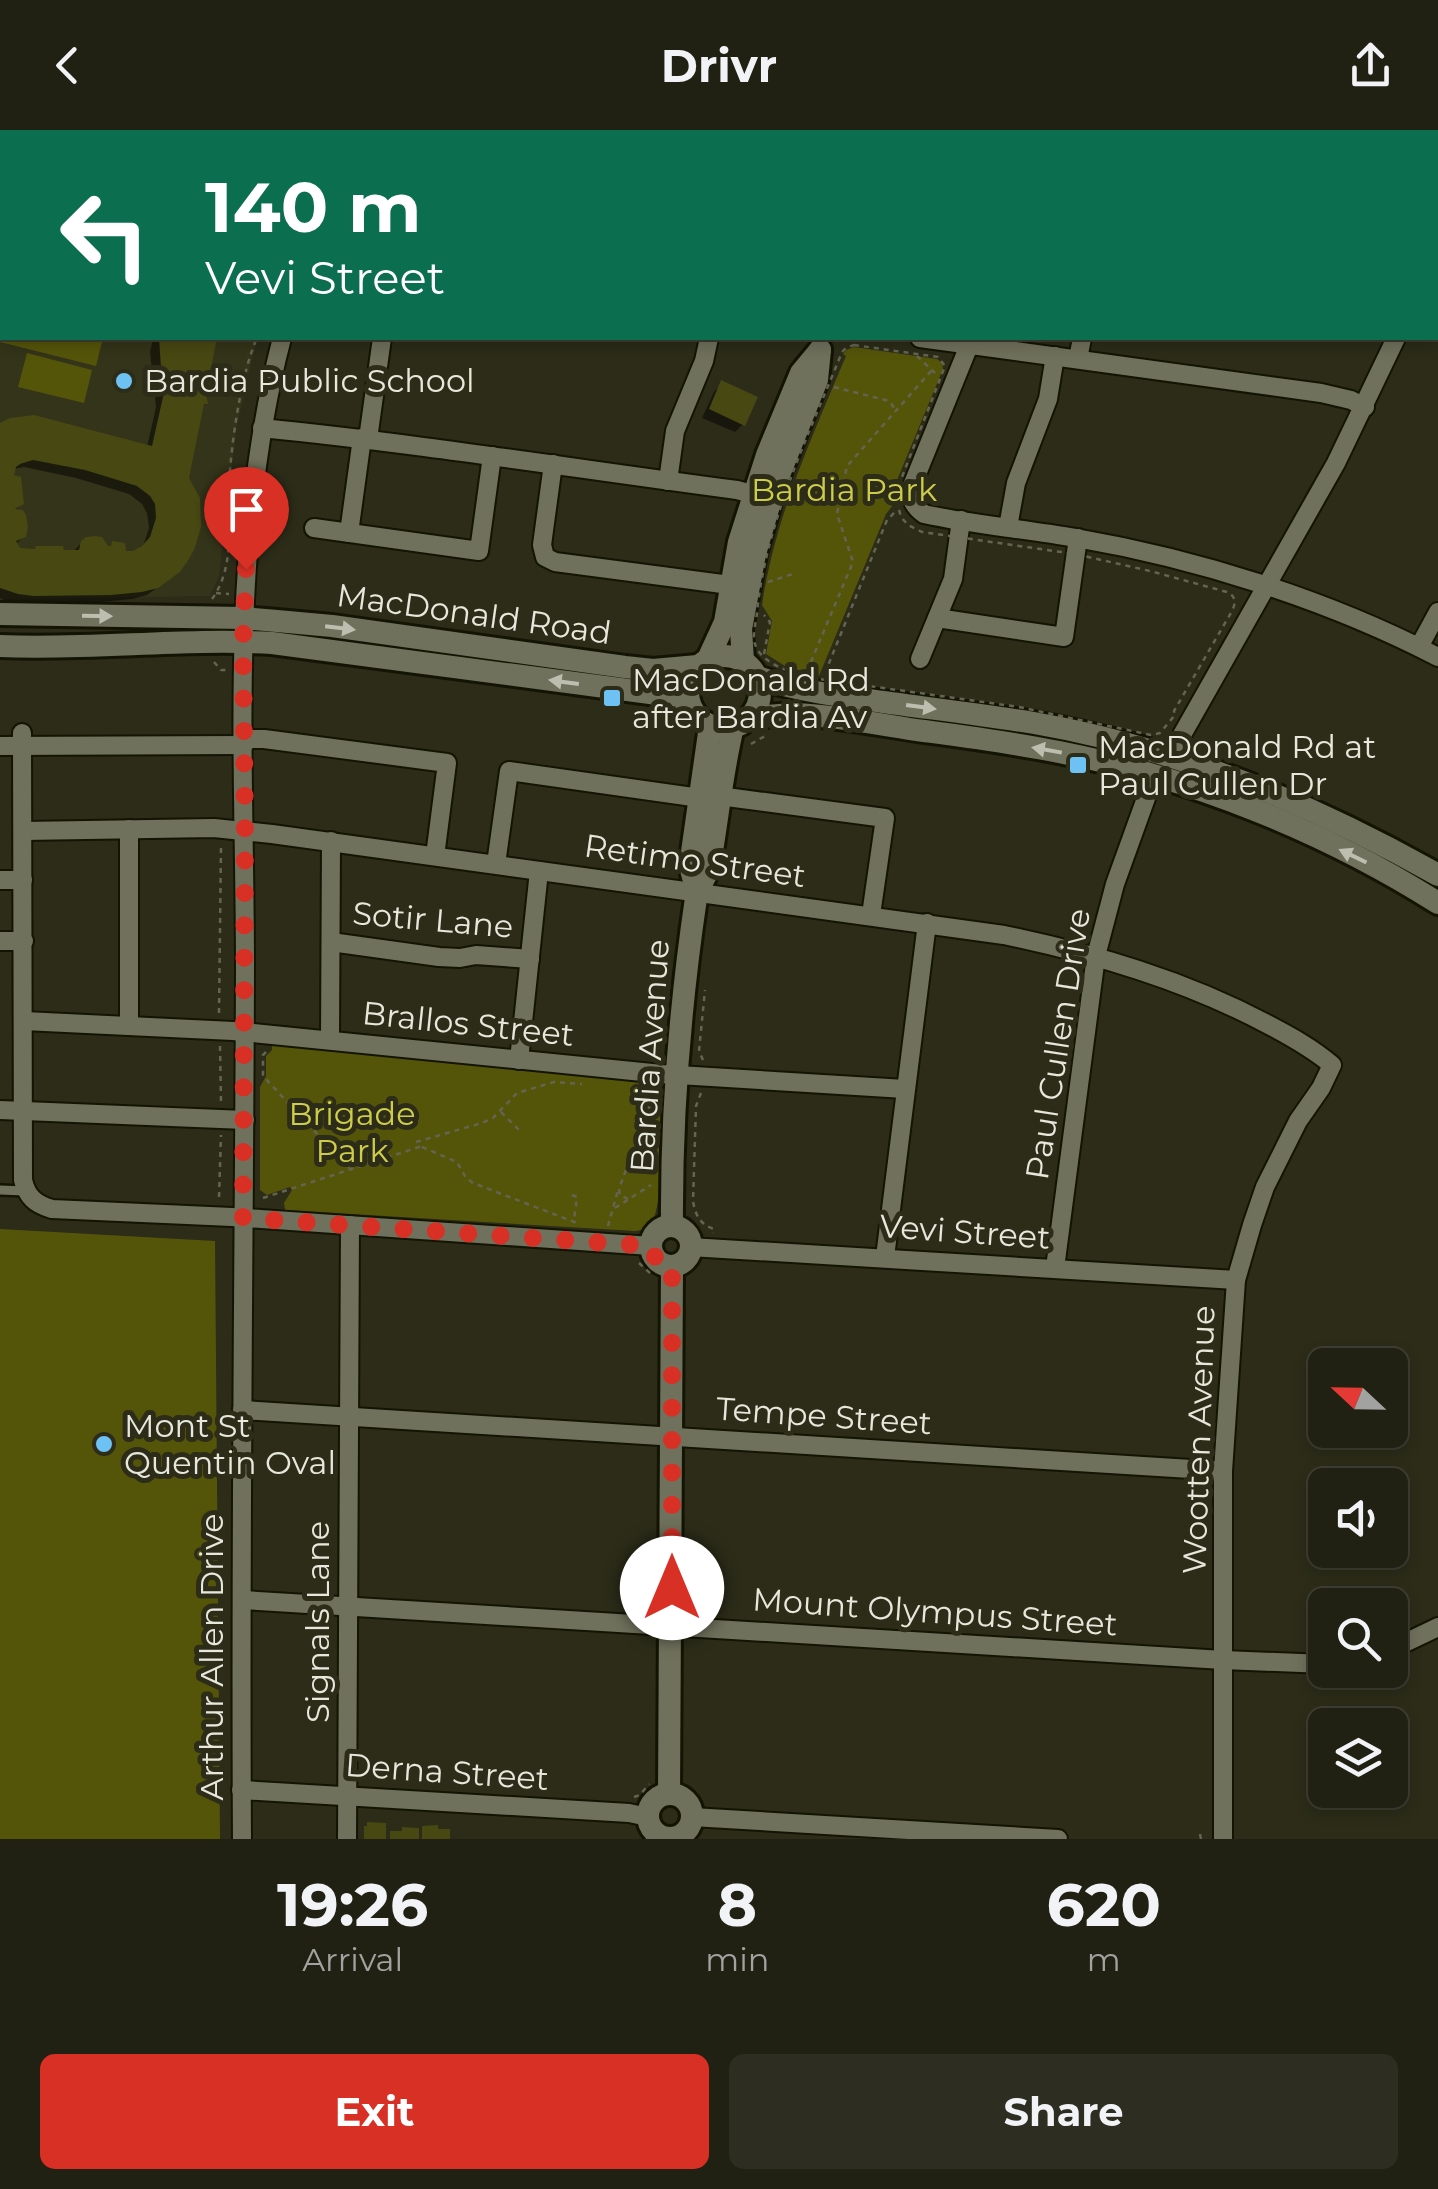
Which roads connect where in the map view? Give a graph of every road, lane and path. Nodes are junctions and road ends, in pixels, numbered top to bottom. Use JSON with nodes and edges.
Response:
{"nodes":[{"id":1,"x":257,"y":340,"type":"edge"},
{"id":2,"x":282,"y":340,"type":"edge"},
{"id":3,"x":382,"y":340,"type":"edge"},
{"id":4,"x":709,"y":340,"type":"edge"},
{"id":5,"x":1082,"y":340,"type":"edge"},
{"id":6,"x":1395,"y":340,"type":"edge"},
{"id":7,"x":971,"y":341,"type":"edge"},
{"id":8,"x":918,"y":346,"type":"edge"},
{"id":9,"x":828,"y":349,"type":"edge"},
{"id":10,"x":1054,"y":356,"type":"junction"},
{"id":11,"x":1078,"y":359,"type":"junction"},
{"id":12,"x":932,"y":370,"type":"junction"},
{"id":13,"x":941,"y":379,"type":"junction"},
{"id":14,"x":828,"y":386,"type":"dead end"},
{"id":15,"x":1364,"y":407,"type":"junction"},
{"id":16,"x":895,"y":411,"type":"junction"},
{"id":17,"x":239,"y":412,"type":"junction"},
{"id":18,"x":248,"y":414,"type":"dead end"},
{"id":19,"x":262,"y":428,"type":"junction"},
{"id":20,"x":365,"y":439,"type":"junction"},
{"id":21,"x":492,"y":456,"type":"junction"},
{"id":22,"x":552,"y":464,"type":"junction"},
{"id":23,"x":668,"y":481,"type":"junction"},
{"id":24,"x":762,"y":496,"type":"junction"},
{"id":25,"x":897,"y":510,"type":"junction"},
{"id":26,"x":1008,"y":527,"type":"junction"},
{"id":27,"x":314,"y":528,"type":"dead end"},
{"id":28,"x":960,"y":529,"type":"junction"},
{"id":29,"x":350,"y":533,"type":"junction"},
{"id":30,"x":1077,"y":546,"type":"junction"},
{"id":31,"x":793,"y":574,"type":"dead end"},
{"id":32,"x":762,"y":581,"type":"dead end"},
{"id":33,"x":730,"y":585,"type":"junction"},
{"id":34,"x":1266,"y":586,"type":"junction"},
{"id":35,"x":216,"y":594,"type":"dead end"},
{"id":36,"x":1438,"y":612,"type":"edge"},
{"id":37,"x":0,"y":614,"type":"edge"},
{"id":38,"x":937,"y":618,"type":"junction"},
{"id":39,"x":243,"y":630,"type":"junction"},
{"id":40,"x":0,"y":646,"type":"edge"},
{"id":41,"x":1419,"y":647,"type":"junction"},
{"id":42,"x":1438,"y":657,"type":"edge"},
{"id":43,"x":920,"y":659,"type":"dead end"},
{"id":44,"x":211,"y":660,"type":"dead end"},
{"id":45,"x":703,"y":662,"type":"junction"},
{"id":46,"x":754,"y":664,"type":"junction"},
{"id":47,"x":221,"y":670,"type":"dead end"},
{"id":48,"x":822,"y":679,"type":"dead end"},
{"id":49,"x":1175,"y":715,"type":"dead end"},
{"id":50,"x":722,"y":720,"type":"junction"},
{"id":51,"x":768,"y":735,"type":"dead end"},
{"id":52,"x":22,"y":740,"type":"junction"},
{"id":53,"x":244,"y":742,"type":"junction"},
{"id":54,"x":0,"y":746,"type":"edge"},
{"id":55,"x":744,"y":751,"type":"dead end"},
{"id":56,"x":1170,"y":756,"type":"junction"},
{"id":57,"x":1154,"y":776,"type":"junction"},
{"id":58,"x":710,"y":797,"type":"junction"},
{"id":59,"x":129,"y":829,"type":"junction"},
{"id":60,"x":23,"y":830,"type":"junction"},
{"id":61,"x":245,"y":831,"type":"junction"},
{"id":62,"x":219,"y":841,"type":"dead end"},
{"id":63,"x":331,"y":841,"type":"junction"},
{"id":64,"x":435,"y":856,"type":"junction"},
{"id":65,"x":496,"y":864,"type":"junction"},
{"id":66,"x":540,"y":870,"type":"junction"},
{"id":67,"x":1438,"y":874,"type":"edge"},
{"id":68,"x":0,"y":880,"type":"edge"},
{"id":69,"x":23,"y":880,"type":"junction"},
{"id":70,"x":697,"y":892,"type":"junction"},
{"id":71,"x":1438,"y":903,"type":"edge"},
{"id":72,"x":872,"y":916,"type":"junction"},
{"id":73,"x":927,"y":923,"type":"junction"},
{"id":74,"x":0,"y":941,"type":"edge"},
{"id":75,"x":24,"y":941,"type":"junction"},
{"id":76,"x":331,"y":942,"type":"junction"},
{"id":77,"x":1096,"y":956,"type":"junction"},
{"id":78,"x":530,"y":959,"type":"junction"},
{"id":79,"x":705,"y":986,"type":"dead end"},
{"id":80,"x":219,"y":1015,"type":"dead end"},
{"id":81,"x":24,"y":1021,"type":"junction"},
{"id":82,"x":130,"y":1026,"type":"junction"},
{"id":83,"x":245,"y":1032,"type":"junction"},
{"id":84,"x":330,"y":1040,"type":"junction"},
{"id":85,"x":269,"y":1049,"type":"dead end"},
{"id":86,"x":704,"y":1058,"type":"dead end"},
{"id":87,"x":519,"y":1060,"type":"junction"},
{"id":88,"x":1332,"y":1065,"type":"joint"},
{"id":89,"x":263,"y":1068,"type":"junction"},
{"id":90,"x":675,"y":1075,"type":"junction"},
{"id":91,"x":258,"y":1085,"type":"dead end"},
{"id":92,"x":593,"y":1085,"type":"dead end"},
{"id":93,"x":626,"y":1088,"type":"dead end"},
{"id":94,"x":905,"y":1089,"type":"junction"},
{"id":95,"x":702,"y":1091,"type":"dead end"},
{"id":96,"x":0,"y":1110,"type":"edge"},
{"id":97,"x":23,"y":1110,"type":"junction"},
{"id":98,"x":500,"y":1111,"type":"junction"},
{"id":99,"x":244,"y":1120,"type":"junction"},
{"id":100,"x":518,"y":1132,"type":"dead end"},
{"id":101,"x":419,"y":1147,"type":"junction"},
{"id":102,"x":350,"y":1170,"type":"junction"},
{"id":103,"x":649,"y":1185,"type":"dead end"},
{"id":104,"x":619,"y":1189,"type":"junction"},
{"id":105,"x":0,"y":1190,"type":"edge"},
{"id":106,"x":27,"y":1193,"type":"junction"},
{"id":107,"x":572,"y":1194,"type":"dead end"},
{"id":108,"x":258,"y":1199,"type":"dead end"},
{"id":109,"x":628,"y":1200,"type":"junction"},
{"id":110,"x":615,"y":1208,"type":"junction"},
{"id":111,"x":243,"y":1218,"type":"junction"},
{"id":112,"x":350,"y":1225,"type":"junction"},
{"id":113,"x":608,"y":1226,"type":"dead end"},
{"id":114,"x":672,"y":1226,"type":"junction"},
{"id":115,"x":714,"y":1229,"type":"dead end"},
{"id":116,"x":690,"y":1247,"type":"junction"},
{"id":117,"x":644,"y":1254,"type":"junction"},
{"id":118,"x":885,"y":1257,"type":"junction"},
{"id":119,"x":1056,"y":1268,"type":"junction"},
{"id":120,"x":663,"y":1271,"type":"junction"},
{"id":121,"x":1236,"y":1280,"type":"junction"},
{"id":122,"x":242,"y":1410,"type":"junction"},
{"id":123,"x":348,"y":1416,"type":"junction"},
{"id":124,"x":672,"y":1436,"type":"junction"},
{"id":125,"x":1223,"y":1471,"type":"junction"},
{"id":126,"x":242,"y":1600,"type":"junction"},
{"id":127,"x":348,"y":1606,"type":"junction"},
{"id":128,"x":671,"y":1626,"type":"junction"},
{"id":129,"x":1438,"y":1627,"type":"edge"},
{"id":130,"x":1408,"y":1641,"type":"edge"},
{"id":131,"x":1223,"y":1660,"type":"junction"},
{"id":132,"x":1308,"y":1663,"type":"edge"},
{"id":133,"x":242,"y":1790,"type":"junction"},
{"id":134,"x":670,"y":1794,"type":"junction"},
{"id":135,"x":348,"y":1795,"type":"junction"},
{"id":136,"x":648,"y":1817,"type":"junction"},
{"id":137,"x":692,"y":1817,"type":"junction"},
{"id":138,"x":669,"y":1838,"type":"edge"},
{"id":139,"x":242,"y":1839,"type":"edge"},
{"id":140,"x":348,"y":1839,"type":"edge"},
{"id":141,"x":1058,"y":1839,"type":"edge"},
{"id":142,"x":1223,"y":1839,"type":"edge"}],
"edges":[{"from":1,"to":17,"type":"path"},
{"from":2,"to":19,"type":"street","name":"Arthur Allen Drive"},
{"from":3,"to":20,"type":"street"},
{"from":4,"to":23,"type":"street"},
{"from":5,"to":11,"type":"street"},
{"from":6,"to":15,"type":"street"},
{"from":7,"to":8,"type":"street"},
{"from":7,"to":10,"type":"street"},
{"from":7,"to":28,"type":"street"},
{"from":8,"to":9,"type":"path"},
{"from":8,"to":12,"type":"path"},
{"from":8,"to":13,"type":"path"},
{"from":9,"to":24,"type":"street"},
{"from":10,"to":11,"type":"street"},
{"from":10,"to":26,"type":"street"},
{"from":11,"to":15,"type":"street"},
{"from":12,"to":13,"type":"path"},
{"from":12,"to":16,"type":"path"},
{"from":13,"to":25,"type":"path"},
{"from":14,"to":16,"type":"path"},
{"from":15,"to":34,"type":"street"},
{"from":16,"to":46,"type":"path"},
{"from":17,"to":18,"type":"path"},
{"from":17,"to":35,"type":"path"},
{"from":19,"to":20,"type":"street"},
{"from":19,"to":39,"type":"street","name":"Arthur Allen Drive"},
{"from":20,"to":21,"type":"street"},
{"from":20,"to":29,"type":"street"},
{"from":21,"to":22,"type":"street"},
{"from":21,"to":29,"type":"street"},
{"from":22,"to":23,"type":"street"},
{"from":22,"to":33,"type":"street"},
{"from":23,"to":24,"type":"street"},
{"from":24,"to":33,"type":"street"},
{"from":24,"to":46,"type":"street"},
{"from":25,"to":28,"type":"path"},
{"from":25,"to":48,"type":"path"},
{"from":26,"to":28,"type":"street"},
{"from":26,"to":30,"type":"street"},
{"from":27,"to":29,"type":"street"},
{"from":28,"to":30,"type":"path"},
{"from":28,"to":38,"type":"street"},
{"from":30,"to":34,"type":"street"},
{"from":30,"to":38,"type":"street"},
{"from":30,"to":49,"type":"path"},
{"from":31,"to":32,"type":"path"},
{"from":33,"to":45,"type":"street"},
{"from":34,"to":41,"type":"street"},
{"from":34,"to":56,"type":"street"},
{"from":36,"to":41,"type":"street"},
{"from":37,"to":39,"type":"street","name":"MacDonald Road","one_way":true},
{"from":38,"to":43,"type":"street"},
{"from":39,"to":40,"type":"street","name":"MacDonald Road"},
{"from":39,"to":45,"type":"street","name":"MacDonald Road","one_way":true},
{"from":50,"to":39,"type":"street","name":"MacDonald Road","one_way":true},
{"from":39,"to":53,"type":"street","name":"Arthur Allen Drive"},
{"from":41,"to":42,"type":"street"},
{"from":44,"to":47,"type":"path"},
{"from":45,"to":46,"type":"street"},
{"from":45,"to":50,"type":"street"},
{"from":46,"to":46,"type":"path"},
{"from":46,"to":50,"type":"street"},
{"from":46,"to":56,"type":"street","one_way":true},
{"from":57,"to":50,"type":"street","name":"MacDonald Road","one_way":true},
{"from":50,"to":58,"type":"street","name":"Bardia Avenue"},
{"from":51,"to":55,"type":"path"},
{"from":52,"to":53,"type":"street"},
{"from":52,"to":54,"type":"street"},
{"from":52,"to":60,"type":"street"},
{"from":53,"to":61,"type":"street","name":"Arthur Allen Drive"},
{"from":53,"to":64,"type":"street"},
{"from":56,"to":67,"type":"street"},
{"from":71,"to":57,"type":"street","name":"MacDonald Road","one_way":true},
{"from":57,"to":77,"type":"street","name":"Paul Cullen Drive"},
{"from":58,"to":65,"type":"street"},
{"from":58,"to":70,"type":"street","name":"Bardia Avenue"},
{"from":58,"to":72,"type":"street"},
{"from":59,"to":60,"type":"street","name":"Retimo Street"},
{"from":59,"to":61,"type":"street","name":"Retimo Street"},
{"from":59,"to":82,"type":"street"},
{"from":60,"to":69,"type":"street"},
{"from":61,"to":63,"type":"street","name":"Retimo Street"},
{"from":61,"to":83,"type":"street","name":"Arthur Allen Drive"},
{"from":62,"to":80,"type":"path"},
{"from":63,"to":64,"type":"street","name":"Retimo Street"},
{"from":63,"to":76,"type":"street"},
{"from":64,"to":65,"type":"street","name":"Retimo Street"},
{"from":65,"to":66,"type":"street","name":"Retimo Street"},
{"from":66,"to":70,"type":"street","name":"Retimo Street"},
{"from":66,"to":78,"type":"street"},
{"from":68,"to":69,"type":"street"},
{"from":69,"to":75,"type":"street"},
{"from":70,"to":72,"type":"street","name":"Retimo Street"},
{"from":70,"to":90,"type":"street","name":"Bardia Avenue"},
{"from":72,"to":73,"type":"street","name":"Retimo Street"},
{"from":73,"to":77,"type":"street","name":"Retimo Street"},
{"from":73,"to":94,"type":"street"},
{"from":74,"to":75,"type":"street"},
{"from":75,"to":81,"type":"street"},
{"from":76,"to":78,"type":"street","name":"Sotir Lane"},
{"from":76,"to":84,"type":"street"},
{"from":77,"to":88,"type":"street","name":"Retimo Street"},
{"from":77,"to":119,"type":"street","name":"Paul Cullen Drive"},
{"from":78,"to":87,"type":"street"},
{"from":79,"to":86,"type":"path"},
{"from":81,"to":82,"type":"street","name":"Brallos Street"},
{"from":81,"to":97,"type":"street"},
{"from":82,"to":83,"type":"street","name":"Brallos Street"},
{"from":83,"to":84,"type":"street","name":"Brallos Street"},
{"from":83,"to":99,"type":"street","name":"Arthur Allen Drive"},
{"from":84,"to":87,"type":"street","name":"Brallos Street"},
{"from":85,"to":89,"type":"path"},
{"from":87,"to":90,"type":"street","name":"Brallos Street"},
{"from":88,"to":121,"type":"street","name":"Wootten Avenue"},
{"from":89,"to":91,"type":"path"},
{"from":89,"to":102,"type":"path"},
{"from":90,"to":94,"type":"street","name":"Brallos Street"},
{"from":90,"to":114,"type":"street","name":"Bardia Avenue"},
{"from":92,"to":98,"type":"path"},
{"from":93,"to":104,"type":"path"},
{"from":94,"to":118,"type":"street"},
{"from":95,"to":115,"type":"path"},
{"from":96,"to":97,"type":"street"},
{"from":97,"to":99,"type":"street"},
{"from":97,"to":106,"type":"street"},
{"from":98,"to":100,"type":"path"},
{"from":98,"to":101,"type":"path"},
{"from":99,"to":111,"type":"street","name":"Arthur Allen Drive"},
{"from":101,"to":102,"type":"path"},
{"from":101,"to":107,"type":"path"},
{"from":102,"to":108,"type":"path"},
{"from":103,"to":109,"type":"path"},
{"from":104,"to":109,"type":"path"},
{"from":104,"to":110,"type":"path"},
{"from":105,"to":106,"type":"lane"},
{"from":106,"to":111,"type":"street"},
{"from":109,"to":110,"type":"path"},
{"from":110,"to":113,"type":"path"},
{"from":111,"to":112,"type":"street"},
{"from":111,"to":122,"type":"street","name":"Arthur Allen Drive"},
{"from":112,"to":117,"type":"street"},
{"from":112,"to":123,"type":"street","name":"Signals Lane"},
{"from":114,"to":116,"type":"street"},
{"from":114,"to":117,"type":"street"},
{"from":116,"to":118,"type":"street","name":"Vevi Street"},
{"from":116,"to":120,"type":"street"},
{"from":117,"to":120,"type":"street"},
{"from":117,"to":120,"type":"path"},
{"from":118,"to":119,"type":"street","name":"Vevi Street"},
{"from":119,"to":121,"type":"street","name":"Vevi Street"},
{"from":120,"to":124,"type":"street"},
{"from":121,"to":125,"type":"street","name":"Wootten Avenue"},
{"from":122,"to":123,"type":"street","name":"Tempe Street"},
{"from":122,"to":126,"type":"street","name":"Arthur Allen Drive"},
{"from":123,"to":124,"type":"street","name":"Tempe Street"},
{"from":123,"to":127,"type":"street","name":"Signals Lane"},
{"from":124,"to":125,"type":"street","name":"Tempe Street"},
{"from":124,"to":128,"type":"street"},
{"from":125,"to":131,"type":"street","name":"Wootten Avenue"},
{"from":126,"to":127,"type":"street","name":"Mount Olympus Street"},
{"from":126,"to":133,"type":"street","name":"Arthur Allen Drive"},
{"from":127,"to":128,"type":"street","name":"Mount Olympus Street"},
{"from":127,"to":135,"type":"street","name":"Signals Lane"},
{"from":128,"to":131,"type":"street","name":"Mount Olympus Street"},
{"from":128,"to":134,"type":"street"},
{"from":129,"to":130,"type":"street"},
{"from":131,"to":132,"type":"street","name":"Mount Olympus Street"},
{"from":131,"to":142,"type":"street","name":"Wootten Avenue"},
{"from":133,"to":135,"type":"street","name":"Derna Street"},
{"from":133,"to":139,"type":"street","name":"Arthur Allen Drive"},
{"from":134,"to":136,"type":"street"},
{"from":134,"to":137,"type":"street"},
{"from":135,"to":136,"type":"street","name":"Derna Street"},
{"from":135,"to":140,"type":"street","name":"Signals Lane"},
{"from":136,"to":138,"type":"street"},
{"from":137,"to":138,"type":"street"},
{"from":137,"to":141,"type":"street"}]}
